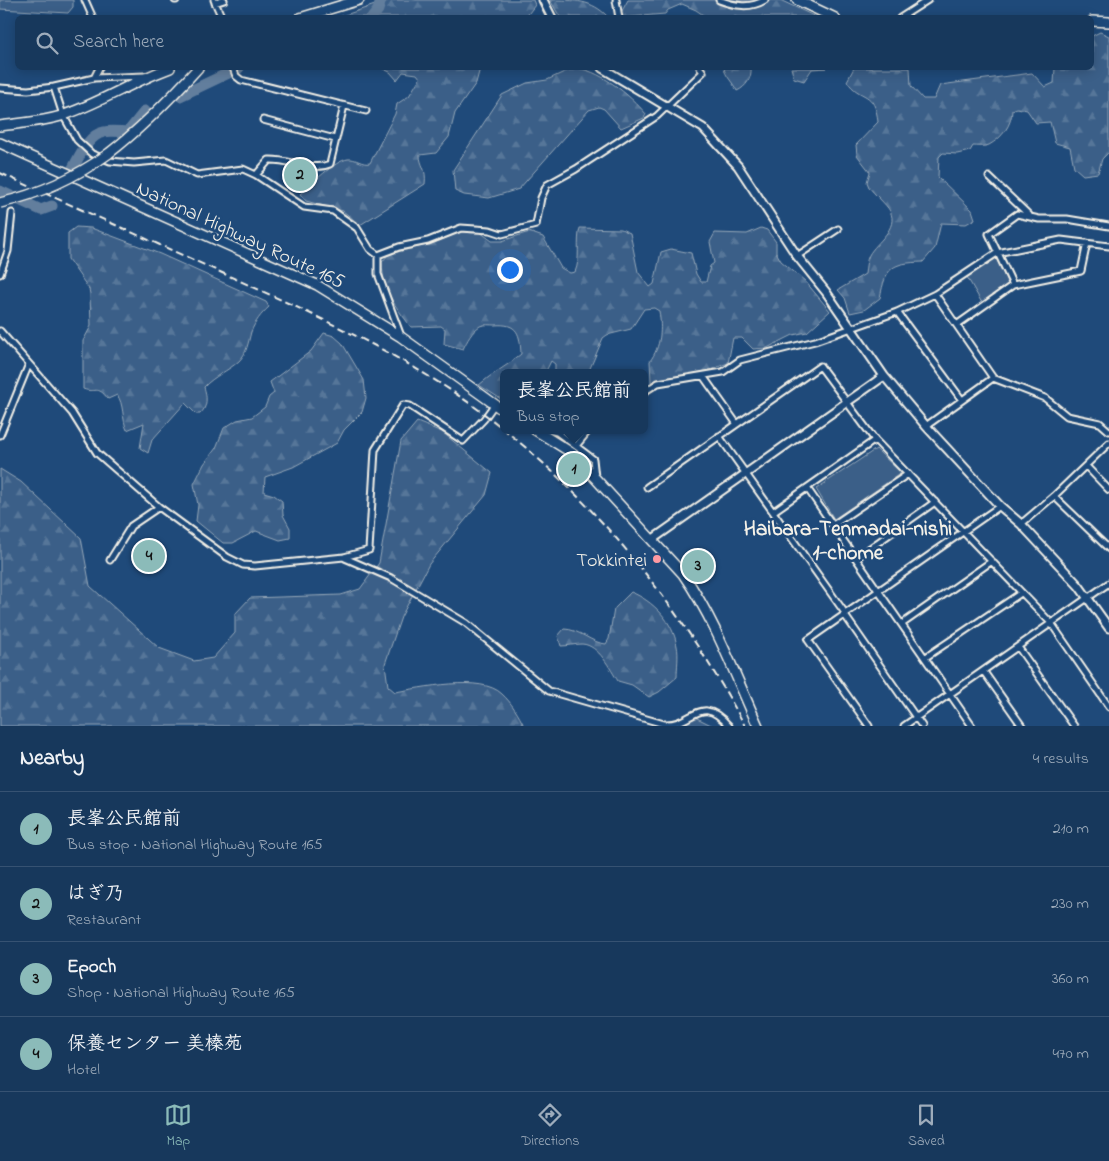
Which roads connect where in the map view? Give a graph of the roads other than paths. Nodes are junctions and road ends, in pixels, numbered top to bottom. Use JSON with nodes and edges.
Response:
{"nodes":[{"id":1,"x":85,"y":0,"type":"edge"},
{"id":2,"x":224,"y":0,"type":"edge"},
{"id":3,"x":358,"y":0,"type":"edge"},
{"id":4,"x":543,"y":0,"type":"edge"},
{"id":5,"x":616,"y":0,"type":"edge"},
{"id":6,"x":719,"y":0,"type":"edge"},
{"id":7,"x":765,"y":0,"type":"edge"},
{"id":8,"x":797,"y":0,"type":"edge"},
{"id":9,"x":928,"y":0,"type":"edge"},
{"id":10,"x":215,"y":2,"type":"edge"},
{"id":11,"x":92,"y":15,"type":"edge"},
{"id":12,"x":221,"y":15,"type":"edge"},
{"id":13,"x":310,"y":15,"type":"edge"},
{"id":14,"x":550,"y":15,"type":"edge"},
{"id":15,"x":618,"y":15,"type":"edge"},
{"id":16,"x":829,"y":15,"type":"edge"},
{"id":17,"x":905,"y":15,"type":"edge"},
{"id":18,"x":1094,"y":21,"type":"edge"},
{"id":19,"x":1109,"y":22,"type":"edge"},
{"id":20,"x":98,"y":70,"type":"edge"},
{"id":21,"x":164,"y":70,"type":"edge"},
{"id":22,"x":196,"y":70,"type":"edge"},
{"id":23,"x":234,"y":70,"type":"edge"},
{"id":24,"x":605,"y":70,"type":"edge"},
{"id":25,"x":702,"y":70,"type":"edge"},
{"id":26,"x":145,"y":76,"type":"junction"},
{"id":27,"x":94,"y":78,"type":"junction"},
{"id":28,"x":0,"y":88,"type":"edge"},
{"id":29,"x":54,"y":88,"type":"junction"},
{"id":30,"x":344,"y":106,"type":"junction"},
{"id":31,"x":666,"y":106,"type":"junction"},
{"id":32,"x":366,"y":111,"type":"dead end"},
{"id":33,"x":63,"y":115,"type":"junction"},
{"id":34,"x":263,"y":120,"type":"dead end"},
{"id":35,"x":0,"y":126,"type":"edge"},
{"id":36,"x":335,"y":139,"type":"junction"},
{"id":37,"x":0,"y":143,"type":"edge"},
{"id":38,"x":256,"y":175,"type":"junction"},
{"id":39,"x":989,"y":177,"type":"dead end"},
{"id":40,"x":0,"y":203,"type":"edge"},
{"id":41,"x":12,"y":213,"type":"dead end"},
{"id":42,"x":1029,"y":215,"type":"junction"},
{"id":43,"x":1109,"y":226,"type":"edge"},
{"id":44,"x":838,"y":229,"type":"dead end"},
{"id":45,"x":1087,"y":243,"type":"junction"},
{"id":46,"x":1109,"y":246,"type":"edge"},
{"id":47,"x":997,"y":253,"type":"junction"},
{"id":48,"x":378,"y":256,"type":"junction"},
{"id":49,"x":798,"y":256,"type":"junction"},
{"id":50,"x":0,"y":274,"type":"edge"},
{"id":51,"x":1013,"y":285,"type":"junction"},
{"id":52,"x":935,"y":294,"type":"junction"},
{"id":53,"x":897,"y":312,"type":"junction"},
{"id":54,"x":958,"y":324,"type":"junction"},
{"id":55,"x":851,"y":327,"type":"junction"},
{"id":56,"x":0,"y":331,"type":"edge"},
{"id":57,"x":401,"y":337,"type":"junction"},
{"id":58,"x":29,"y":364,"type":"junction"},
{"id":59,"x":704,"y":376,"type":"junction"},
{"id":60,"x":884,"y":376,"type":"junction"},
{"id":61,"x":993,"y":378,"type":"junction"},
{"id":62,"x":648,"y":389,"type":"edge"},
{"id":63,"x":962,"y":400,"type":"junction"},
{"id":64,"x":848,"y":404,"type":"junction"},
{"id":65,"x":494,"y":405,"type":"junction"},
{"id":66,"x":500,"y":409,"type":"edge"},
{"id":67,"x":737,"y":424,"type":"junction"},
{"id":68,"x":926,"y":426,"type":"junction"},
{"id":69,"x":1109,"y":431,"type":"edge"},
{"id":70,"x":541,"y":434,"type":"edge"},
{"id":71,"x":560,"y":434,"type":"edge"},
{"id":72,"x":586,"y":434,"type":"edge"},
{"id":73,"x":0,"y":435,"type":"edge"},
{"id":74,"x":719,"y":436,"type":"junction"},
{"id":75,"x":875,"y":440,"type":"junction"},
{"id":76,"x":1109,"y":442,"type":"edge"},
{"id":77,"x":576,"y":446,"type":"junction"},
{"id":78,"x":1086,"y":466,"type":"junction"},
{"id":79,"x":747,"y":474,"type":"junction"},
{"id":80,"x":908,"y":474,"type":"junction"},
{"id":81,"x":596,"y":478,"type":"junction"},
{"id":82,"x":647,"y":487,"type":"dead end"},
{"id":83,"x":807,"y":488,"type":"junction"},
{"id":84,"x":1109,"y":490,"type":"edge"},
{"id":85,"x":1054,"y":496,"type":"junction"},
{"id":86,"x":935,"y":502,"type":"junction"},
{"id":87,"x":1000,"y":506,"type":"junction"},
{"id":88,"x":159,"y":507,"type":"junction"},
{"id":89,"x":774,"y":511,"type":"junction"},
{"id":90,"x":832,"y":524,"type":"junction"},
{"id":91,"x":1021,"y":524,"type":"junction"},
{"id":92,"x":963,"y":531,"type":"junction"},
{"id":93,"x":653,"y":539,"type":"junction"},
{"id":94,"x":1109,"y":549,"type":"edge"},
{"id":95,"x":344,"y":558,"type":"junction"},
{"id":96,"x":856,"y":558,"type":"junction"},
{"id":97,"x":110,"y":560,"type":"dead end"},
{"id":98,"x":992,"y":561,"type":"junction"},
{"id":99,"x":1109,"y":583,"type":"edge"},
{"id":100,"x":879,"y":590,"type":"junction"},
{"id":101,"x":1020,"y":593,"type":"junction"},
{"id":102,"x":1088,"y":598,"type":"junction"},
{"id":103,"x":844,"y":614,"type":"junction"},
{"id":104,"x":902,"y":624,"type":"junction"},
{"id":105,"x":1051,"y":624,"type":"junction"},
{"id":106,"x":1109,"y":628,"type":"edge"},
{"id":107,"x":1018,"y":647,"type":"junction"},
{"id":108,"x":926,"y":657,"type":"junction"},
{"id":109,"x":984,"y":672,"type":"junction"},
{"id":110,"x":951,"y":695,"type":"junction"},
{"id":111,"x":1109,"y":707,"type":"edge"},
{"id":112,"x":916,"y":718,"type":"junction"},
{"id":113,"x":728,"y":726,"type":"edge"},
{"id":114,"x":758,"y":726,"type":"edge"},
{"id":115,"x":869,"y":726,"type":"edge"},
{"id":116,"x":904,"y":726,"type":"edge"},
{"id":117,"x":922,"y":726,"type":"edge"},
{"id":118,"x":972,"y":726,"type":"edge"},
{"id":119,"x":1022,"y":726,"type":"edge"},
{"id":120,"x":1074,"y":726,"type":"edge"}],
"edges":[{"from":1,"to":11,"type":"street"},
{"from":2,"to":10,"type":"street"},
{"from":3,"to":13,"type":"highway"},
{"from":4,"to":14,"type":"street"},
{"from":5,"to":15,"type":"street"},
{"from":6,"to":7,"type":"street"},
{"from":8,"to":16,"type":"highway"},
{"from":9,"to":17,"type":"street"},
{"from":10,"to":12,"type":"street"},
{"from":18,"to":19,"type":"highway"},
{"from":20,"to":27,"type":"street"},
{"from":21,"to":26,"type":"highway"},
{"from":22,"to":40,"type":"highway","bridge":true},
{"from":23,"to":30,"type":"street"},
{"from":24,"to":31,"type":"street"},
{"from":25,"to":31,"type":"street"},
{"from":26,"to":27,"type":"street"},
{"from":26,"to":33,"type":"highway"},
{"from":27,"to":29,"type":"street"},
{"from":28,"to":29,"type":"street"},
{"from":29,"to":33,"type":"street"},
{"from":30,"to":32,"type":"street"},
{"from":30,"to":36,"type":"street"},
{"from":31,"to":48,"type":"street"},
{"from":31,"to":49,"type":"street"},
{"from":33,"to":35,"type":"highway"},
{"from":33,"to":38,"type":"street"},
{"from":34,"to":36,"type":"street"},
{"from":36,"to":38,"type":"street"},
{"from":37,"to":57,"type":"highway","name":"National Highway Route 165"},
{"from":38,"to":48,"type":"street"},
{"from":39,"to":42,"type":"street"},
{"from":41,"to":50,"type":"street"},
{"from":42,"to":43,"type":"street"},
{"from":42,"to":47,"type":"street"},
{"from":44,"to":49,"type":"street"},
{"from":45,"to":46,"type":"street"},
{"from":45,"to":47,"type":"street"},
{"from":45,"to":51,"type":"street"},
{"from":47,"to":51,"type":"street"},
{"from":47,"to":52,"type":"street"},
{"from":48,"to":57,"type":"street"},
{"from":49,"to":55,"type":"street"},
{"from":51,"to":54,"type":"street"},
{"from":52,"to":53,"type":"street"},
{"from":52,"to":54,"type":"street"},
{"from":53,"to":55,"type":"street"},
{"from":53,"to":63,"type":"street"},
{"from":54,"to":61,"type":"street"},
{"from":55,"to":59,"type":"street"},
{"from":55,"to":60,"type":"street"},
{"from":56,"to":58,"type":"street"},
{"from":57,"to":65,"type":"highway","name":"National Highway Route 165"},
{"from":58,"to":73,"type":"street"},
{"from":58,"to":88,"type":"street"},
{"from":59,"to":62,"type":"street"},
{"from":59,"to":67,"type":"street"},
{"from":60,"to":64,"type":"street"},
{"from":60,"to":68,"type":"street"},
{"from":61,"to":63,"type":"street"},
{"from":61,"to":69,"type":"street"},
{"from":63,"to":68,"type":"street"},
{"from":64,"to":67,"type":"street"},
{"from":64,"to":75,"type":"street"},
{"from":64,"to":79,"type":"street"},
{"from":65,"to":66,"type":"highway","name":"National Highway Route 165"},
{"from":65,"to":95,"type":"street"},
{"from":67,"to":74,"type":"street"},
{"from":68,"to":87,"type":"street"},
{"from":70,"to":81,"type":"highway"},
{"from":71,"to":77,"type":"street"},
{"from":72,"to":77,"type":"street"},
{"from":74,"to":79,"type":"street"},
{"from":74,"to":82,"type":"street"},
{"from":75,"to":80,"type":"street"},
{"from":75,"to":83,"type":"street"},
{"from":76,"to":78,"type":"street"},
{"from":77,"to":81,"type":"street"},
{"from":78,"to":84,"type":"street"},
{"from":78,"to":85,"type":"street"},
{"from":79,"to":89,"type":"street"},
{"from":79,"to":93,"type":"street"},
{"from":80,"to":86,"type":"street"},
{"from":80,"to":90,"type":"street"},
{"from":81,"to":93,"type":"highway"},
{"from":83,"to":89,"type":"street"},
{"from":83,"to":90,"type":"street"},
{"from":85,"to":91,"type":"street"},
{"from":85,"to":94,"type":"street"},
{"from":86,"to":92,"type":"street"},
{"from":86,"to":96,"type":"street"},
{"from":87,"to":91,"type":"street"},
{"from":87,"to":92,"type":"street"},
{"from":88,"to":95,"type":"street"},
{"from":88,"to":97,"type":"street"},
{"from":89,"to":103,"type":"street"},
{"from":90,"to":96,"type":"street"},
{"from":91,"to":102,"type":"street"},
{"from":92,"to":98,"type":"street"},
{"from":92,"to":100,"type":"street"},
{"from":93,"to":114,"type":"highway"},
{"from":95,"to":113,"type":"street"},
{"from":96,"to":100,"type":"street"},
{"from":98,"to":101,"type":"street"},
{"from":98,"to":104,"type":"street"},
{"from":99,"to":102,"type":"street"},
{"from":100,"to":103,"type":"street"},
{"from":100,"to":104,"type":"street"},
{"from":101,"to":105,"type":"street"},
{"from":101,"to":108,"type":"street"},
{"from":102,"to":105,"type":"street"},
{"from":102,"to":106,"type":"street"},
{"from":103,"to":112,"type":"street"},
{"from":103,"to":115,"type":"street"},
{"from":104,"to":108,"type":"street"},
{"from":105,"to":107,"type":"street"},
{"from":105,"to":111,"type":"street"},
{"from":107,"to":109,"type":"street"},
{"from":107,"to":120,"type":"street"},
{"from":108,"to":110,"type":"street"},
{"from":109,"to":110,"type":"street"},
{"from":109,"to":119,"type":"street"},
{"from":110,"to":112,"type":"street"},
{"from":110,"to":118,"type":"street"},
{"from":112,"to":116,"type":"street"},
{"from":112,"to":117,"type":"street"}]}
